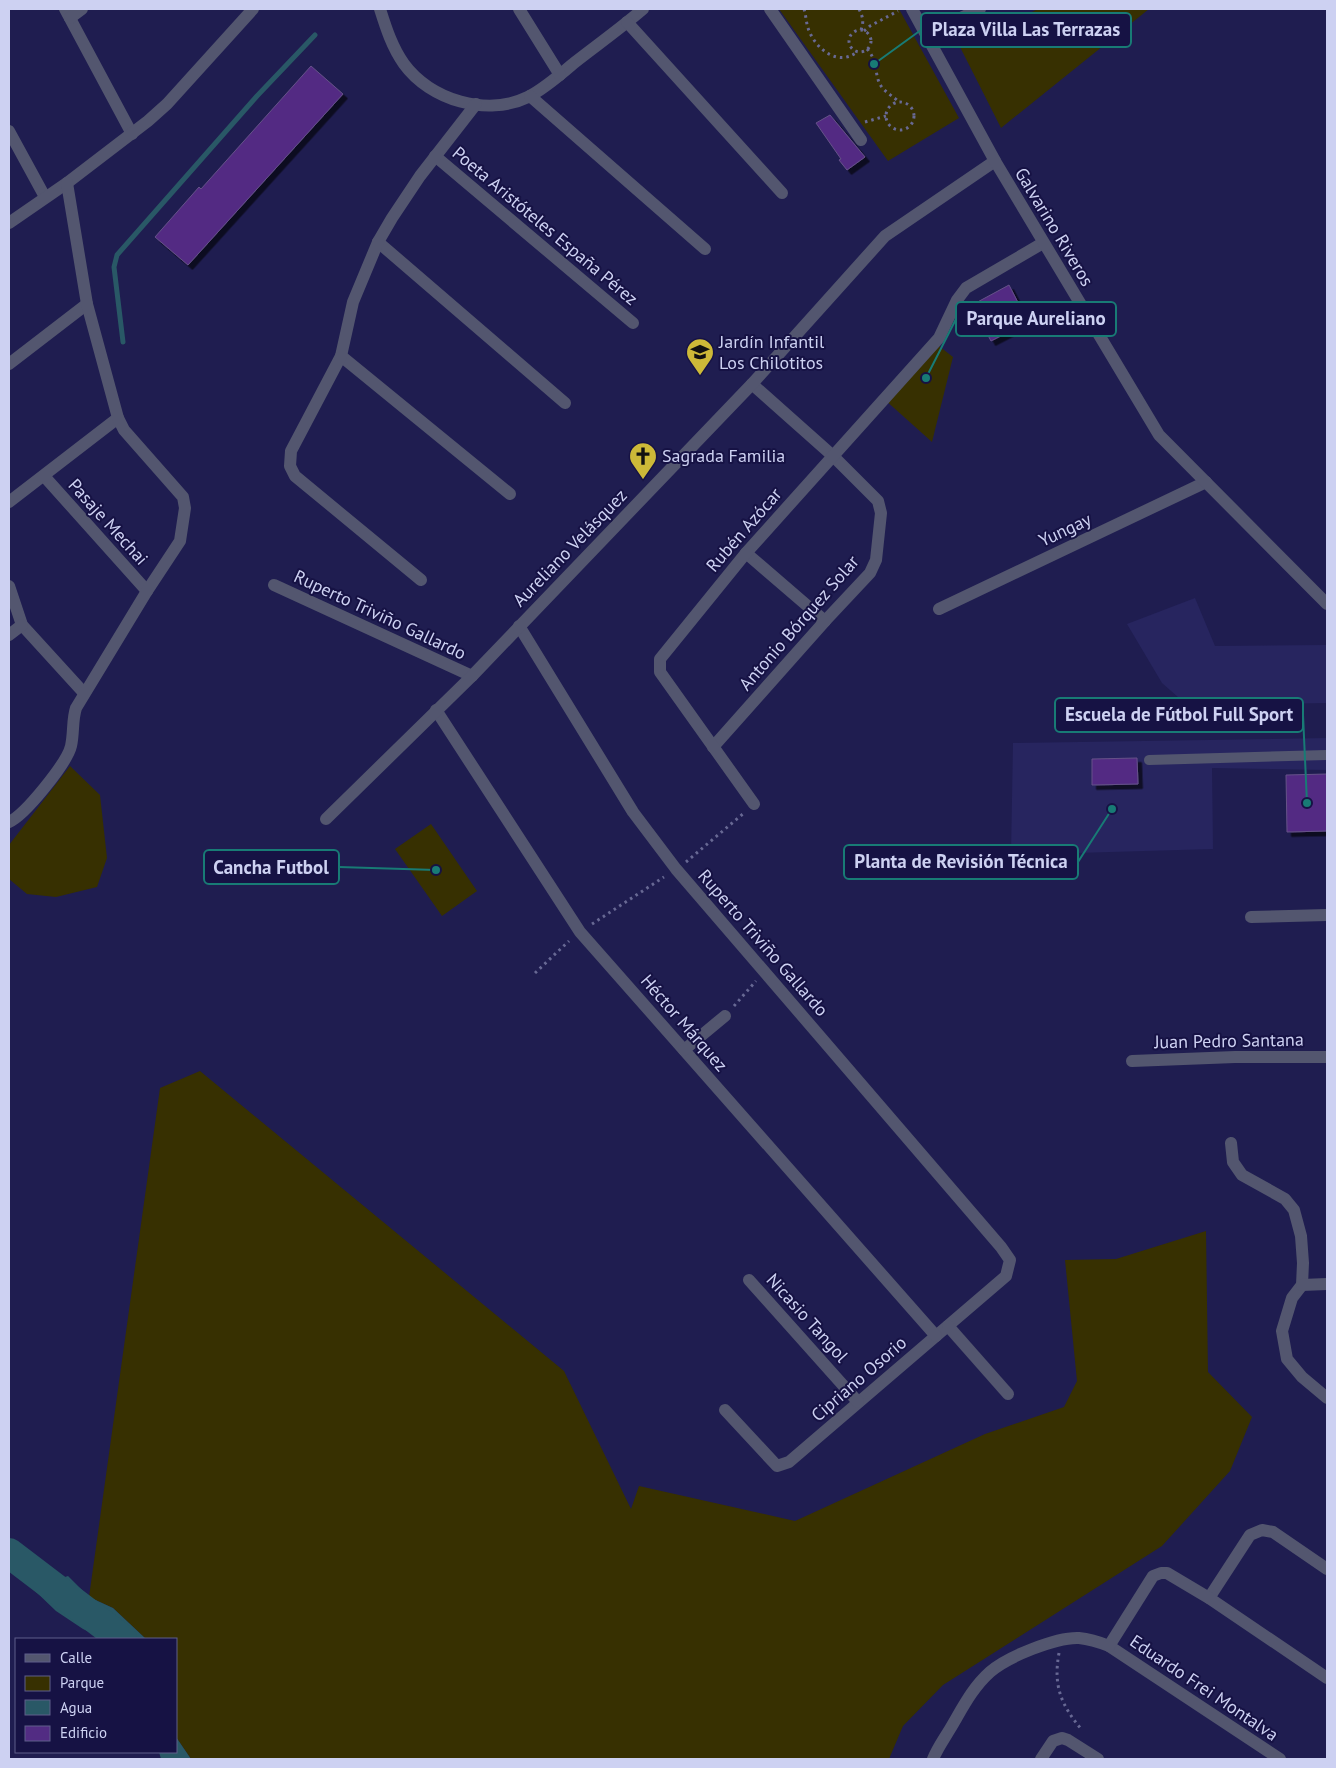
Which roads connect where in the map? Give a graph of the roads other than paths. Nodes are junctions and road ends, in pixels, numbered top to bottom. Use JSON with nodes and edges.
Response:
{"nodes":[{"id":1,"x":82,"y":9,"type":"edge"},
{"id":2,"x":253,"y":9,"type":"edge"},
{"id":3,"x":380,"y":9,"type":"edge"},
{"id":4,"x":519,"y":9,"type":"edge"},
{"id":5,"x":641,"y":9,"type":"edge"},
{"id":6,"x":770,"y":9,"type":"edge"},
{"id":7,"x":912,"y":9,"type":"edge"},
{"id":8,"x":980,"y":9,"type":"edge"},
{"id":9,"x":68,"y":13,"type":"edge"},
{"id":10,"x":627,"y":22,"type":"junction"},
{"id":11,"x":927,"y":34,"type":"junction"},
{"id":12,"x":560,"y":75,"type":"junction"},
{"id":13,"x":530,"y":96,"type":"junction"},
{"id":14,"x":476,"y":104,"type":"junction"},
{"id":15,"x":9,"y":131,"type":"edge"},
{"id":16,"x":132,"y":134,"type":"junction"},
{"id":17,"x":861,"y":140,"type":"dead end"},
{"id":18,"x":435,"y":156,"type":"junction"},
{"id":19,"x":995,"y":162,"type":"junction"},
{"id":20,"x":67,"y":183,"type":"junction"},
{"id":21,"x":782,"y":193,"type":"dead end"},
{"id":22,"x":45,"y":197,"type":"junction"},
{"id":23,"x":9,"y":223,"type":"edge"},
{"id":24,"x":378,"y":242,"type":"junction"},
{"id":25,"x":1043,"y":244,"type":"junction"},
{"id":26,"x":704,"y":249,"type":"dead end"},
{"id":27,"x":87,"y":304,"type":"junction"},
{"id":28,"x":633,"y":323,"type":"dead end"},
{"id":29,"x":340,"y":356,"type":"junction"},
{"id":30,"x":9,"y":364,"type":"edge"},
{"id":31,"x":752,"y":384,"type":"junction"},
{"id":32,"x":564,"y":403,"type":"dead end"},
{"id":33,"x":118,"y":418,"type":"junction"},
{"id":34,"x":833,"y":456,"type":"junction"},
{"id":35,"x":44,"y":476,"type":"junction"},
{"id":36,"x":1206,"y":482,"type":"junction"},
{"id":37,"x":510,"y":494,"type":"dead end"},
{"id":38,"x":9,"y":502,"type":"edge"},
{"id":39,"x":746,"y":553,"type":"junction"},
{"id":40,"x":421,"y":580,"type":"dead end"},
{"id":41,"x":274,"y":585,"type":"dead end"},
{"id":42,"x":9,"y":586,"type":"edge"},
{"id":43,"x":147,"y":591,"type":"junction"},
{"id":44,"x":1327,"y":604,"type":"edge"},
{"id":45,"x":939,"y":609,"type":"dead end"},
{"id":46,"x":824,"y":621,"type":"junction"},
{"id":47,"x":22,"y":625,"type":"junction"},
{"id":48,"x":519,"y":626,"type":"junction"},
{"id":49,"x":9,"y":635,"type":"edge"},
{"id":50,"x":472,"y":676,"type":"junction"},
{"id":51,"x":84,"y":693,"type":"junction"},
{"id":52,"x":436,"y":710,"type":"junction"},
{"id":53,"x":714,"y":747,"type":"junction"},
{"id":54,"x":1327,"y":755,"type":"edge"},
{"id":55,"x":1149,"y":760,"type":"dead end"},
{"id":56,"x":754,"y":804,"type":"road end"},
{"id":57,"x":326,"y":819,"type":"dead end"},
{"id":58,"x":9,"y":822,"type":"edge"},
{"id":59,"x":1327,"y":915,"type":"edge"},
{"id":60,"x":1251,"y":917,"type":"dead end"},
{"id":61,"x":725,"y":1016,"type":"road end"},
{"id":62,"x":684,"y":1050,"type":"junction"},
{"id":63,"x":1327,"y":1056,"type":"edge"},
{"id":64,"x":1132,"y":1061,"type":"dead end"},
{"id":65,"x":1230,"y":1143,"type":"dead end"},
{"id":66,"x":1010,"y":1260,"type":"joint"},
{"id":67,"x":749,"y":1280,"type":"dead end"},
{"id":68,"x":1327,"y":1284,"type":"edge"},
{"id":69,"x":1302,"y":1285,"type":"junction"},
{"id":70,"x":948,"y":1326,"type":"junction"},
{"id":71,"x":936,"y":1336,"type":"junction"},
{"id":72,"x":1008,"y":1394,"type":"dead end"},
{"id":73,"x":1327,"y":1398,"type":"edge"},
{"id":74,"x":858,"y":1402,"type":"junction"},
{"id":75,"x":725,"y":1410,"type":"dead end"},
{"id":76,"x":1327,"y":1569,"type":"edge"},
{"id":77,"x":1210,"y":1598,"type":"junction"},
{"id":78,"x":1109,"y":1646,"type":"junction"},
{"id":79,"x":1327,"y":1678,"type":"edge"},
{"id":80,"x":933,"y":1759,"type":"edge"},
{"id":81,"x":1041,"y":1759,"type":"edge"},
{"id":82,"x":1098,"y":1759,"type":"edge"},
{"id":83,"x":1280,"y":1759,"type":"edge"}],
"edges":[{"from":1,"to":9,"type":"street"},
{"from":2,"to":16,"type":"street"},
{"from":3,"to":14,"type":"street"},
{"from":4,"to":12,"type":"street"},
{"from":5,"to":10,"type":"street"},
{"from":6,"to":17,"type":"street"},
{"from":7,"to":11,"type":"street","name":"Galvarino Riveros"},
{"from":8,"to":11,"type":"street"},
{"from":9,"to":16,"type":"street"},
{"from":10,"to":12,"type":"street"},
{"from":10,"to":21,"type":"street"},
{"from":11,"to":19,"type":"street","name":"Galvarino Riveros"},
{"from":12,"to":13,"type":"street"},
{"from":13,"to":14,"type":"street"},
{"from":13,"to":26,"type":"street"},
{"from":14,"to":18,"type":"street"},
{"from":15,"to":22,"type":"street"},
{"from":16,"to":20,"type":"street"},
{"from":18,"to":24,"type":"street"},
{"from":18,"to":28,"type":"street","name":"Poeta Aristóteles España Pérez"},
{"from":19,"to":25,"type":"street","name":"Galvarino Riveros"},
{"from":19,"to":31,"type":"street","name":"Aureliano Velásquez"},
{"from":20,"to":22,"type":"street"},
{"from":20,"to":27,"type":"street"},
{"from":22,"to":23,"type":"street"},
{"from":24,"to":29,"type":"street"},
{"from":24,"to":32,"type":"street"},
{"from":25,"to":34,"type":"street","name":"Rubén Azócar"},
{"from":25,"to":36,"type":"street","name":"Galvarino Riveros"},
{"from":27,"to":30,"type":"street"},
{"from":27,"to":33,"type":"street"},
{"from":29,"to":37,"type":"street"},
{"from":29,"to":40,"type":"street"},
{"from":31,"to":34,"type":"street","name":"Antonio Bórquez Solar"},
{"from":31,"to":48,"type":"street","name":"Aureliano Velásquez"},
{"from":33,"to":35,"type":"street"},
{"from":33,"to":43,"type":"street"},
{"from":34,"to":39,"type":"street","name":"Rubén Azócar"},
{"from":34,"to":46,"type":"street","name":"Antonio Bórquez Solar"},
{"from":35,"to":38,"type":"street"},
{"from":35,"to":43,"type":"street","name":"Pasaje Mechai"},
{"from":36,"to":44,"type":"street","name":"Galvarino Riveros"},
{"from":36,"to":45,"type":"street","name":"Yungay"},
{"from":39,"to":46,"type":"street"},
{"from":39,"to":53,"type":"street","name":"Rubén Azócar"},
{"from":41,"to":50,"type":"street","name":"Ruperto Triviño Gallardo"},
{"from":42,"to":47,"type":"street"},
{"from":43,"to":51,"type":"street"},
{"from":46,"to":53,"type":"street","name":"Antonio Bórquez Solar"},
{"from":47,"to":49,"type":"street"},
{"from":47,"to":51,"type":"street"},
{"from":48,"to":50,"type":"street","name":"Aureliano Velásquez"},
{"from":48,"to":66,"type":"street","name":"Ruperto Triviño Gallardo"},
{"from":50,"to":52,"type":"street","name":"Aureliano Velásquez"},
{"from":51,"to":58,"type":"street"},
{"from":52,"to":57,"type":"street","name":"Aureliano Velásquez"},
{"from":52,"to":62,"type":"street","name":"Héctor Márquez"},
{"from":53,"to":56,"type":"street","name":"Rubén Azócar"},
{"from":54,"to":55,"type":"lane"},
{"from":59,"to":60,"type":"street"},
{"from":61,"to":62,"type":"street"},
{"from":62,"to":71,"type":"street","name":"Héctor Márquez"},
{"from":63,"to":64,"type":"street","name":"Juan Pedro Santana"},
{"from":65,"to":69,"type":"street"},
{"from":66,"to":70,"type":"street","name":"Cipriano Osorio"},
{"from":67,"to":74,"type":"street","name":"Nicasio Tangol"},
{"from":68,"to":69,"type":"street"},
{"from":69,"to":73,"type":"street"},
{"from":70,"to":71,"type":"street","name":"Cipriano Osorio"},
{"from":70,"to":72,"type":"street"},
{"from":71,"to":74,"type":"street","name":"Cipriano Osorio"},
{"from":74,"to":75,"type":"street","name":"Cipriano Osorio"},
{"from":76,"to":77,"type":"street"},
{"from":77,"to":78,"type":"street"},
{"from":77,"to":79,"type":"street"},
{"from":78,"to":80,"type":"street","name":"Eduardo Frei Montalva"},
{"from":78,"to":83,"type":"street","name":"Eduardo Frei Montalva"},
{"from":81,"to":82,"type":"street"}]}
